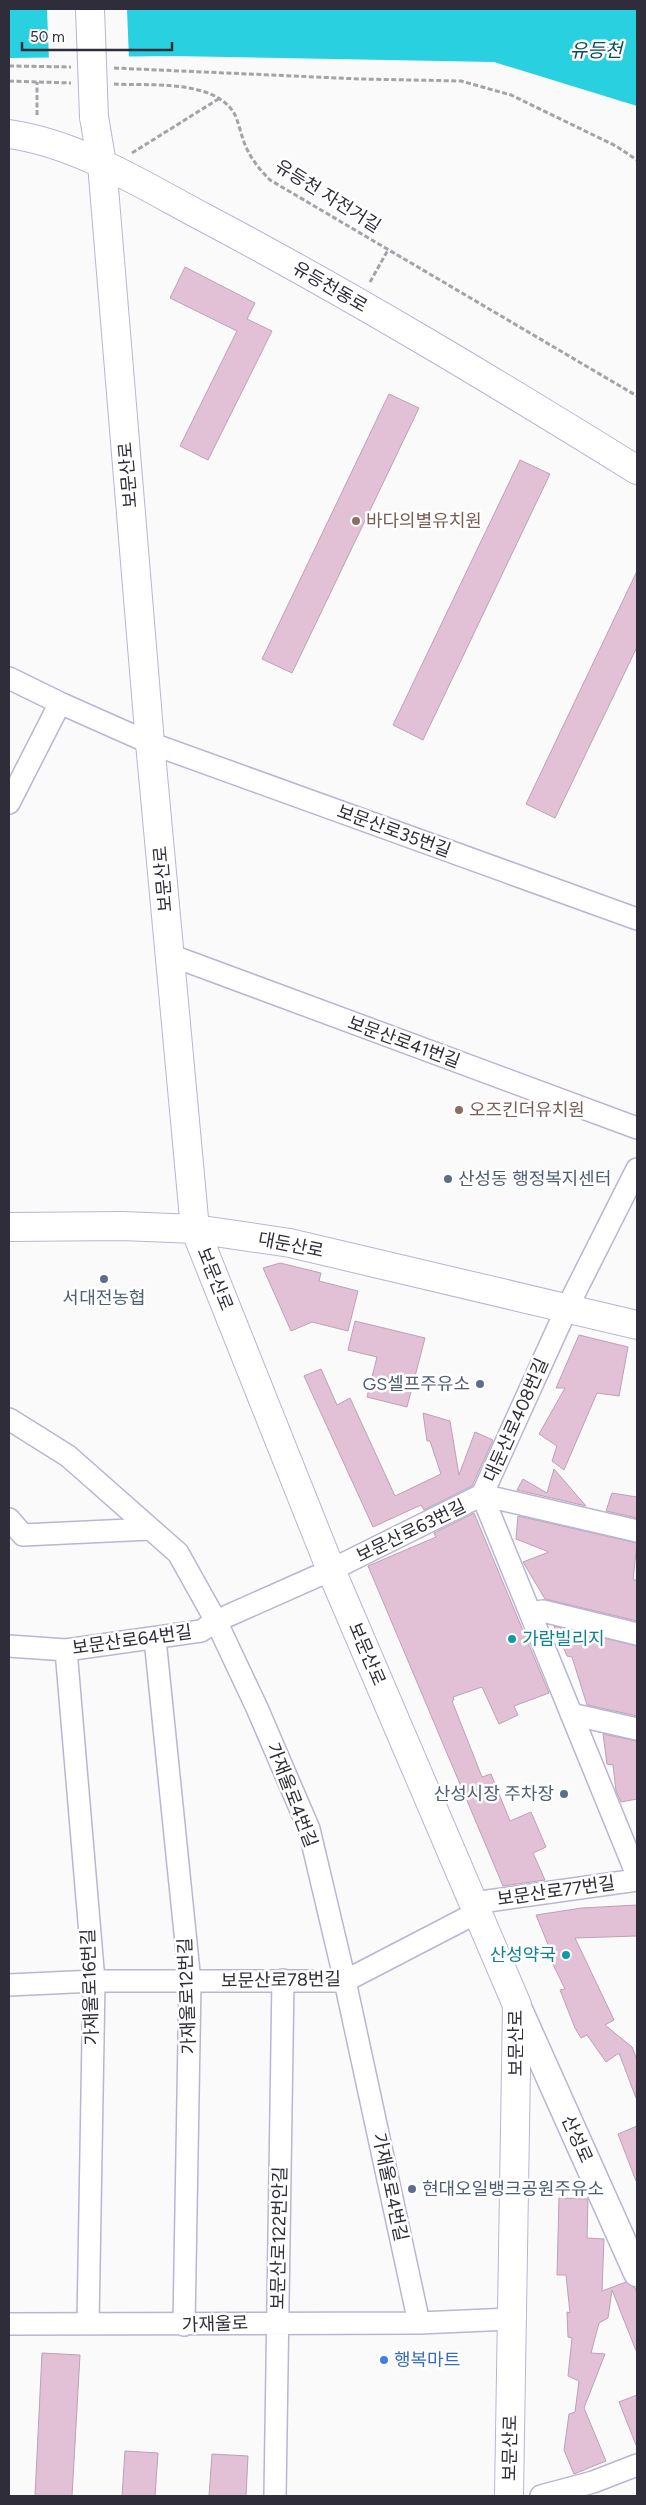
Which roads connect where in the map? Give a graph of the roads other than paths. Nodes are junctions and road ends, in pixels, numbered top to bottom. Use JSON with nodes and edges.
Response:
{"nodes":[{"id":1,"x":90,"y":9,"type":"edge"},
{"id":2,"x":9,"y":134,"type":"edge"},
{"id":3,"x":102,"y":164,"type":"junction"},
{"id":4,"x":637,"y":470,"type":"edge"},
{"id":5,"x":9,"y":678,"type":"edge"},
{"id":6,"x":60,"y":704,"type":"junction"},
{"id":7,"x":150,"y":743,"type":"junction"},
{"id":8,"x":9,"y":803,"type":"edge"},
{"id":9,"x":637,"y":919,"type":"edge"},
{"id":10,"x":170,"y":955,"type":"junction"},
{"id":11,"x":637,"y":1128,"type":"edge"},
{"id":12,"x":637,"y":1169,"type":"edge"},
{"id":13,"x":9,"y":1227,"type":"edge"},
{"id":14,"x":195,"y":1229,"type":"junction"},
{"id":15,"x":566,"y":1310,"type":"junction"},
{"id":16,"x":637,"y":1326,"type":"edge"},
{"id":17,"x":9,"y":1419,"type":"edge"},
{"id":18,"x":482,"y":1495,"type":"junction"},
{"id":19,"x":9,"y":1519,"type":"edge"},
{"id":20,"x":150,"y":1529,"type":"junction"},
{"id":21,"x":637,"y":1531,"type":"edge"},
{"id":22,"x":331,"y":1570,"type":"junction"},
{"id":23,"x":530,"y":1614,"type":"junction"},
{"id":24,"x":216,"y":1622,"type":"junction"},
{"id":25,"x":637,"y":1634,"type":"edge"},
{"id":26,"x":155,"y":1639,"type":"junction"},
{"id":27,"x":9,"y":1646,"type":"edge"},
{"id":28,"x":66,"y":1650,"type":"junction"},
{"id":29,"x":572,"y":1714,"type":"junction"},
{"id":30,"x":637,"y":1728,"type":"edge"},
{"id":31,"x":637,"y":1875,"type":"edge"},
{"id":32,"x":637,"y":1880,"type":"edge"},
{"id":33,"x":476,"y":1908,"type":"junction"},
{"id":34,"x":283,"y":1980,"type":"junction"},
{"id":35,"x":345,"y":1981,"type":"junction"},
{"id":36,"x":94,"y":1982,"type":"junction"},
{"id":37,"x":190,"y":1982,"type":"junction"},
{"id":38,"x":9,"y":1985,"type":"edge"},
{"id":39,"x":518,"y":2004,"type":"junction"},
{"id":40,"x":637,"y":2273,"type":"edge"},
{"id":41,"x":512,"y":2318,"type":"junction"},
{"id":42,"x":278,"y":2322,"type":"junction"},
{"id":43,"x":419,"y":2323,"type":"junction"},
{"id":44,"x":9,"y":2324,"type":"edge"},
{"id":45,"x":88,"y":2324,"type":"junction"},
{"id":46,"x":184,"y":2325,"type":"junction"},
{"id":47,"x":637,"y":2466,"type":"edge"},
{"id":48,"x":596,"y":2489,"type":"edge"},
{"id":49,"x":275,"y":2496,"type":"edge"},
{"id":50,"x":509,"y":2496,"type":"edge"},
{"id":51,"x":541,"y":2496,"type":"edge"}],
"edges":[{"from":1,"to":3,"type":"main road","name":"보문산로","bridge":true},
{"from":2,"to":3,"type":"main road","name":"유등천동로"},
{"from":3,"to":4,"type":"main road","name":"유등천동로"},
{"from":3,"to":7,"type":"main road","name":"보문산로"},
{"from":5,"to":6,"type":"street","name":"보문산로35번길"},
{"from":6,"to":7,"type":"street","name":"보문산로35번길"},
{"from":6,"to":8,"type":"street"},
{"from":7,"to":9,"type":"street","name":"보문산로35번길"},
{"from":7,"to":10,"type":"main road","name":"보문산로"},
{"from":10,"to":11,"type":"street","name":"보문산로41번길"},
{"from":10,"to":14,"type":"main road","name":"보문산로"},
{"from":12,"to":15,"type":"street"},
{"from":13,"to":14,"type":"main road","name":"대둔산로"},
{"from":14,"to":15,"type":"main road","name":"대둔산로"},
{"from":14,"to":22,"type":"main road","name":"보문산로"},
{"from":15,"to":16,"type":"main road","name":"대둔산로"},
{"from":15,"to":18,"type":"street","name":"대둔산로408번길"},
{"from":17,"to":20,"type":"street","name":"가재울로4번길"},
{"from":18,"to":21,"type":"street","name":"보문산로63번길"},
{"from":18,"to":22,"type":"street","name":"보문산로63번길"},
{"from":18,"to":23,"type":"street","name":"대둔산로408번길"},
{"from":19,"to":20,"type":"street"},
{"from":20,"to":24,"type":"street","name":"가재울로4번길"},
{"from":22,"to":24,"type":"street","name":"보문산로64번길"},
{"from":22,"to":33,"type":"main road","name":"보문산로"},
{"from":23,"to":25,"type":"street"},
{"from":23,"to":29,"type":"street","name":"대둔산로408번길"},
{"from":24,"to":26,"type":"street","name":"보문산로64번길"},
{"from":24,"to":35,"type":"street","name":"가재울로4번길"},
{"from":26,"to":28,"type":"street","name":"보문산로64번길"},
{"from":26,"to":37,"type":"street","name":"가재울로12번길"},
{"from":27,"to":28,"type":"street","name":"보문산로64번길"},
{"from":28,"to":36,"type":"street","name":"가재울로16번길"},
{"from":29,"to":30,"type":"street"},
{"from":29,"to":31,"type":"street","name":"대둔산로408번길"},
{"from":32,"to":33,"type":"street","name":"보문산로77번길"},
{"from":33,"to":35,"type":"street","name":"보문산로78번길"},
{"from":33,"to":39,"type":"main road","name":"보문산로"},
{"from":34,"to":35,"type":"street","name":"보문산로78번길"},
{"from":34,"to":37,"type":"street","name":"보문산로78번길"},
{"from":34,"to":42,"type":"street","name":"보문산로122번안길"},
{"from":35,"to":43,"type":"street","name":"가재울로4번길"},
{"from":36,"to":37,"type":"street","name":"보문산로78번길"},
{"from":36,"to":38,"type":"street","name":"보문산로78번길"},
{"from":36,"to":45,"type":"street","name":"가재울로16번길"},
{"from":37,"to":46,"type":"street","name":"가재울로12번길"},
{"from":39,"to":40,"type":"street","name":"산성로"},
{"from":39,"to":41,"type":"main road","name":"보문산로"},
{"from":41,"to":43,"type":"street","name":"가재울로"},
{"from":41,"to":50,"type":"main road","name":"보문산로"},
{"from":42,"to":43,"type":"street","name":"가재울로"},
{"from":42,"to":46,"type":"street","name":"가재울로"},
{"from":42,"to":49,"type":"street","name":"보문산로122번안길"},
{"from":44,"to":45,"type":"street","name":"가재울로"},
{"from":45,"to":46,"type":"street","name":"가재울로"},
{"from":47,"to":48,"type":"street"},
{"from":48,"to":51,"type":"street"}]}
